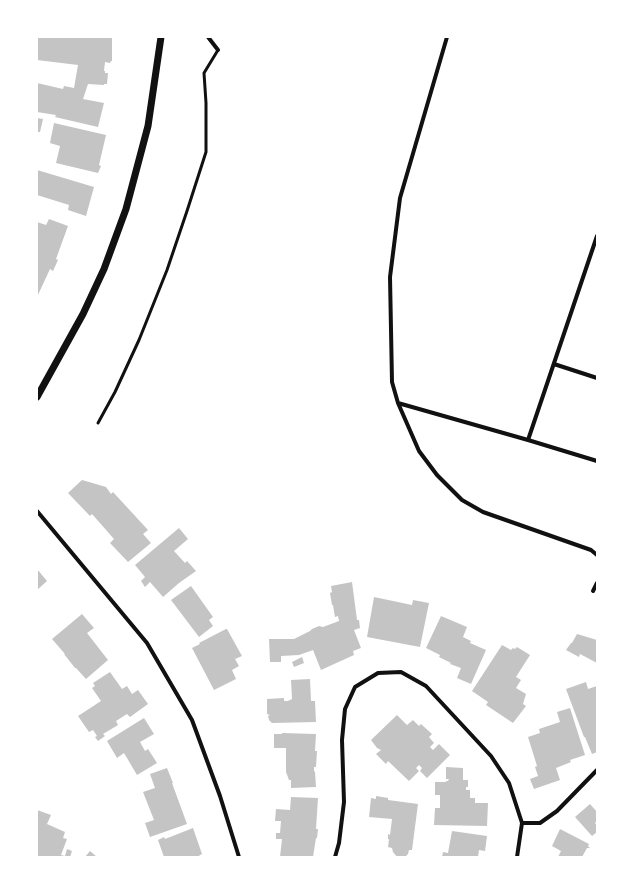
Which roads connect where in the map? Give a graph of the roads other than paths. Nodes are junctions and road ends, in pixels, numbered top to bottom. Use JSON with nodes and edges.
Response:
{"nodes":[{"id":1,"x":161,"y":37,"type":"edge"},
{"id":2,"x":208,"y":37,"type":"edge"},
{"id":3,"x":447,"y":37,"type":"edge"},
{"id":4,"x":218,"y":50,"type":"joint"},
{"id":5,"x":597,"y":236,"type":"edge"},
{"id":6,"x":554,"y":364,"type":"junction"},
{"id":7,"x":597,"y":378,"type":"edge"},
{"id":8,"x":37,"y":397,"type":"edge"},
{"id":9,"x":398,"y":403,"type":"junction"},
{"id":10,"x":98,"y":423,"type":"dead end"},
{"id":11,"x":528,"y":440,"type":"junction"},
{"id":12,"x":597,"y":461,"type":"edge"},
{"id":13,"x":37,"y":512,"type":"edge"},
{"id":14,"x":597,"y":555,"type":"edge"},
{"id":15,"x":597,"y":583,"type":"edge"},
{"id":16,"x":593,"y":592,"type":"dead end"},
{"id":17,"x":597,"y":770,"type":"edge"},
{"id":18,"x":522,"y":824,"type":"junction"},
{"id":19,"x":239,"y":857,"type":"edge"},
{"id":20,"x":335,"y":857,"type":"edge"},
{"id":21,"x":517,"y":857,"type":"edge"}],
"edges":[{"from":1,"to":8,"type":"street"},
{"from":2,"to":4,"type":"street"},
{"from":3,"to":9,"type":"street"},
{"from":4,"to":10,"type":"lane"},
{"from":5,"to":6,"type":"street"},
{"from":6,"to":7,"type":"street"},
{"from":6,"to":11,"type":"street"},
{"from":9,"to":11,"type":"street"},
{"from":9,"to":14,"type":"street"},
{"from":11,"to":12,"type":"street"},
{"from":13,"to":19,"type":"street"},
{"from":15,"to":16,"type":"street"},
{"from":17,"to":18,"type":"street"},
{"from":18,"to":20,"type":"street"},
{"from":18,"to":21,"type":"street"}]}
